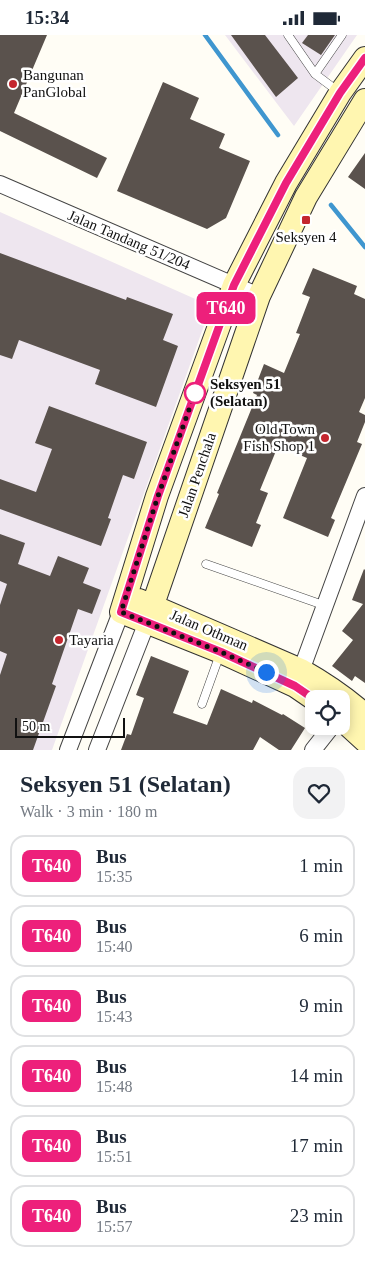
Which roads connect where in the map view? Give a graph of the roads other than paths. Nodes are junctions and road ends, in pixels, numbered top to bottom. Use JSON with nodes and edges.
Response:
{"nodes":[{"id":1,"x":288,"y":35,"type":"edge"},
{"id":2,"x":342,"y":35,"type":"edge"},
{"id":3,"x":365,"y":58,"type":"edge"},
{"id":4,"x":315,"y":75,"type":"junction"},
{"id":5,"x":340,"y":93,"type":"junction"},
{"id":6,"x":365,"y":100,"type":"edge"},
{"id":7,"x":0,"y":183,"type":"edge"},
{"id":8,"x":234,"y":285,"type":"junction"},
{"id":9,"x":259,"y":296,"type":"junction"},
{"id":10,"x":365,"y":496,"type":"edge"},
{"id":11,"x":359,"y":530,"type":"edge"},
{"id":12,"x":206,"y":564,"type":"dead end"},
{"id":13,"x":124,"y":603,"type":"junction"},
{"id":14,"x":326,"y":606,"type":"junction"},
{"id":15,"x":150,"y":613,"type":"junction"},
{"id":16,"x":221,"y":652,"type":"junction"},
{"id":17,"x":298,"y":678,"type":"junction"},
{"id":18,"x":307,"y":690,"type":"edge"},
{"id":19,"x":316,"y":690,"type":"edge"},
{"id":20,"x":202,"y":705,"type":"dead end"},
{"id":21,"x":350,"y":713,"type":"edge"},
{"id":22,"x":325,"y":735,"type":"edge"},
{"id":23,"x":365,"y":741,"type":"edge"},
{"id":24,"x":68,"y":750,"type":"edge"},
{"id":25,"x":97,"y":750,"type":"edge"},
{"id":26,"x":313,"y":750,"type":"edge"}],
"edges":[{"from":1,"to":4,"type":"lane"},
{"from":2,"to":4,"type":"lane"},
{"from":3,"to":5,"type":"main road","name":"Jalan Penchala"},
{"from":4,"to":5,"type":"lane"},
{"from":5,"to":8,"type":"main road","name":"Jalan Penchala"},
{"from":6,"to":9,"type":"main road","name":"Jalan Penchala"},
{"from":7,"to":8,"type":"street","name":"Jalan Tandang 51/204"},
{"from":8,"to":9,"type":"street","name":"Jalan Tandang 51/204"},
{"from":8,"to":13,"type":"main road","name":"Jalan Penchala"},
{"from":9,"to":15,"type":"main road","name":"Jalan Penchala"},
{"from":10,"to":11,"type":"street"},
{"from":11,"to":14,"type":"street"},
{"from":12,"to":14,"type":"lane"},
{"from":13,"to":15,"type":"main road","name":"Jalan Othman"},
{"from":13,"to":24,"type":"street","name":"Jalan Penchala"},
{"from":14,"to":17,"type":"street"},
{"from":15,"to":16,"type":"main road","name":"Jalan Othman"},
{"from":15,"to":17,"type":"main road","name":"Jalan Othman"},
{"from":15,"to":25,"type":"street","name":"Jalan Penchala"},
{"from":16,"to":17,"type":"main road","name":"Jalan Othman"},
{"from":16,"to":20,"type":"lane"},
{"from":17,"to":18,"type":"main road","name":"Jalan Othman"},
{"from":17,"to":19,"type":"main road","name":"Jalan Othman"},
{"from":21,"to":23,"type":"main road","name":"Jalan Othman"},
{"from":22,"to":26,"type":"street"}]}
